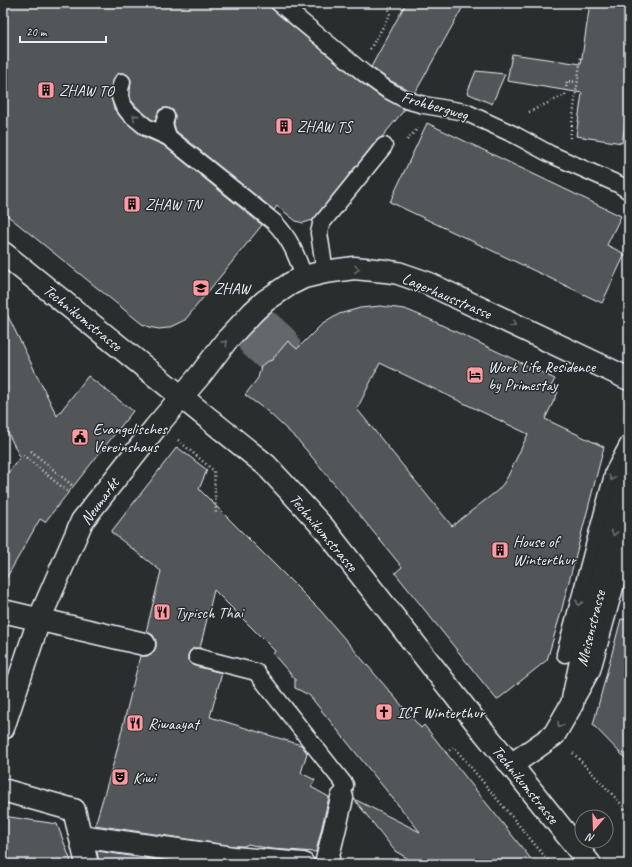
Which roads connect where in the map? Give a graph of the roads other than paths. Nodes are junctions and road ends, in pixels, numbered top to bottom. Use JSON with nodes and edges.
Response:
{"nodes":[{"id":1,"x":279,"y":3,"type":"edge"},
{"id":2,"x":122,"y":82,"type":"dead end"},
{"id":3,"x":166,"y":117,"type":"dead end"},
{"id":4,"x":168,"y":137,"type":"junction"},
{"id":5,"x":384,"y":146,"type":"dead end"},
{"id":6,"x":629,"y":191,"type":"edge"},
{"id":7,"x":3,"y":253,"type":"edge"},
{"id":8,"x":315,"y":274,"type":"junction"},
{"id":9,"x":629,"y":379,"type":"edge"},
{"id":10,"x":182,"y":397,"type":"junction"},
{"id":11,"x":629,"y":443,"type":"edge"},
{"id":12,"x":629,"y":468,"type":"edge"},
{"id":13,"x":629,"y":537,"type":"edge"},
{"id":14,"x":3,"y":611,"type":"edge"},
{"id":15,"x":39,"y":620,"type":"junction"},
{"id":16,"x":144,"y":644,"type":"dead end"},
{"id":17,"x":566,"y":654,"type":"dead end"},
{"id":18,"x":197,"y":657,"type":"dead end"},
{"id":19,"x":572,"y":704,"type":"junction"},
{"id":20,"x":3,"y":728,"type":"edge"},
{"id":21,"x":511,"y":765,"type":"junction"},
{"id":22,"x":3,"y":790,"type":"edge"},
{"id":23,"x":342,"y":798,"type":"joint"},
{"id":24,"x":78,"y":830,"type":"junction"},
{"id":25,"x":87,"y":864,"type":"edge"},
{"id":26,"x":303,"y":864,"type":"edge"},
{"id":27,"x":326,"y":864,"type":"edge"},
{"id":28,"x":590,"y":864,"type":"edge"}],
"edges":[{"from":1,"to":6,"type":"lane","name":"Frohbergweg"},
{"from":4,"to":2,"type":"lane","one_way":true},
{"from":3,"to":4,"type":"lane"},
{"from":4,"to":8,"type":"lane"},
{"from":5,"to":8,"type":"lane"},
{"from":7,"to":10,"type":"street","name":"Technikumstrasse"},
{"from":8,"to":9,"type":"street","name":"Lagerhausstrasse","one_way":true},
{"from":10,"to":8,"type":"street","name":"Lagerhausstrasse","one_way":true},
{"from":10,"to":15,"type":"street","name":"Neumarkt"},
{"from":10,"to":21,"type":"street","name":"Technikumstrasse"},
{"from":11,"to":17,"type":"lane","one_way":true},
{"from":12,"to":19,"type":"street","name":"Meisenstrasse","one_way":true},
{"from":13,"to":19,"type":"lane"},
{"from":14,"to":15,"type":"street"},
{"from":15,"to":16,"type":"street"},
{"from":15,"to":20,"type":"street","name":"Neumarkt"},
{"from":18,"to":23,"type":"lane"},
{"from":19,"to":21,"type":"street","name":"Meisenstrasse","one_way":true},
{"from":21,"to":28,"type":"street","name":"Technikumstrasse"},
{"from":22,"to":24,"type":"street"},
{"from":23,"to":27,"type":"street"},
{"from":24,"to":25,"type":"street"},
{"from":24,"to":26,"type":"street"}]}
